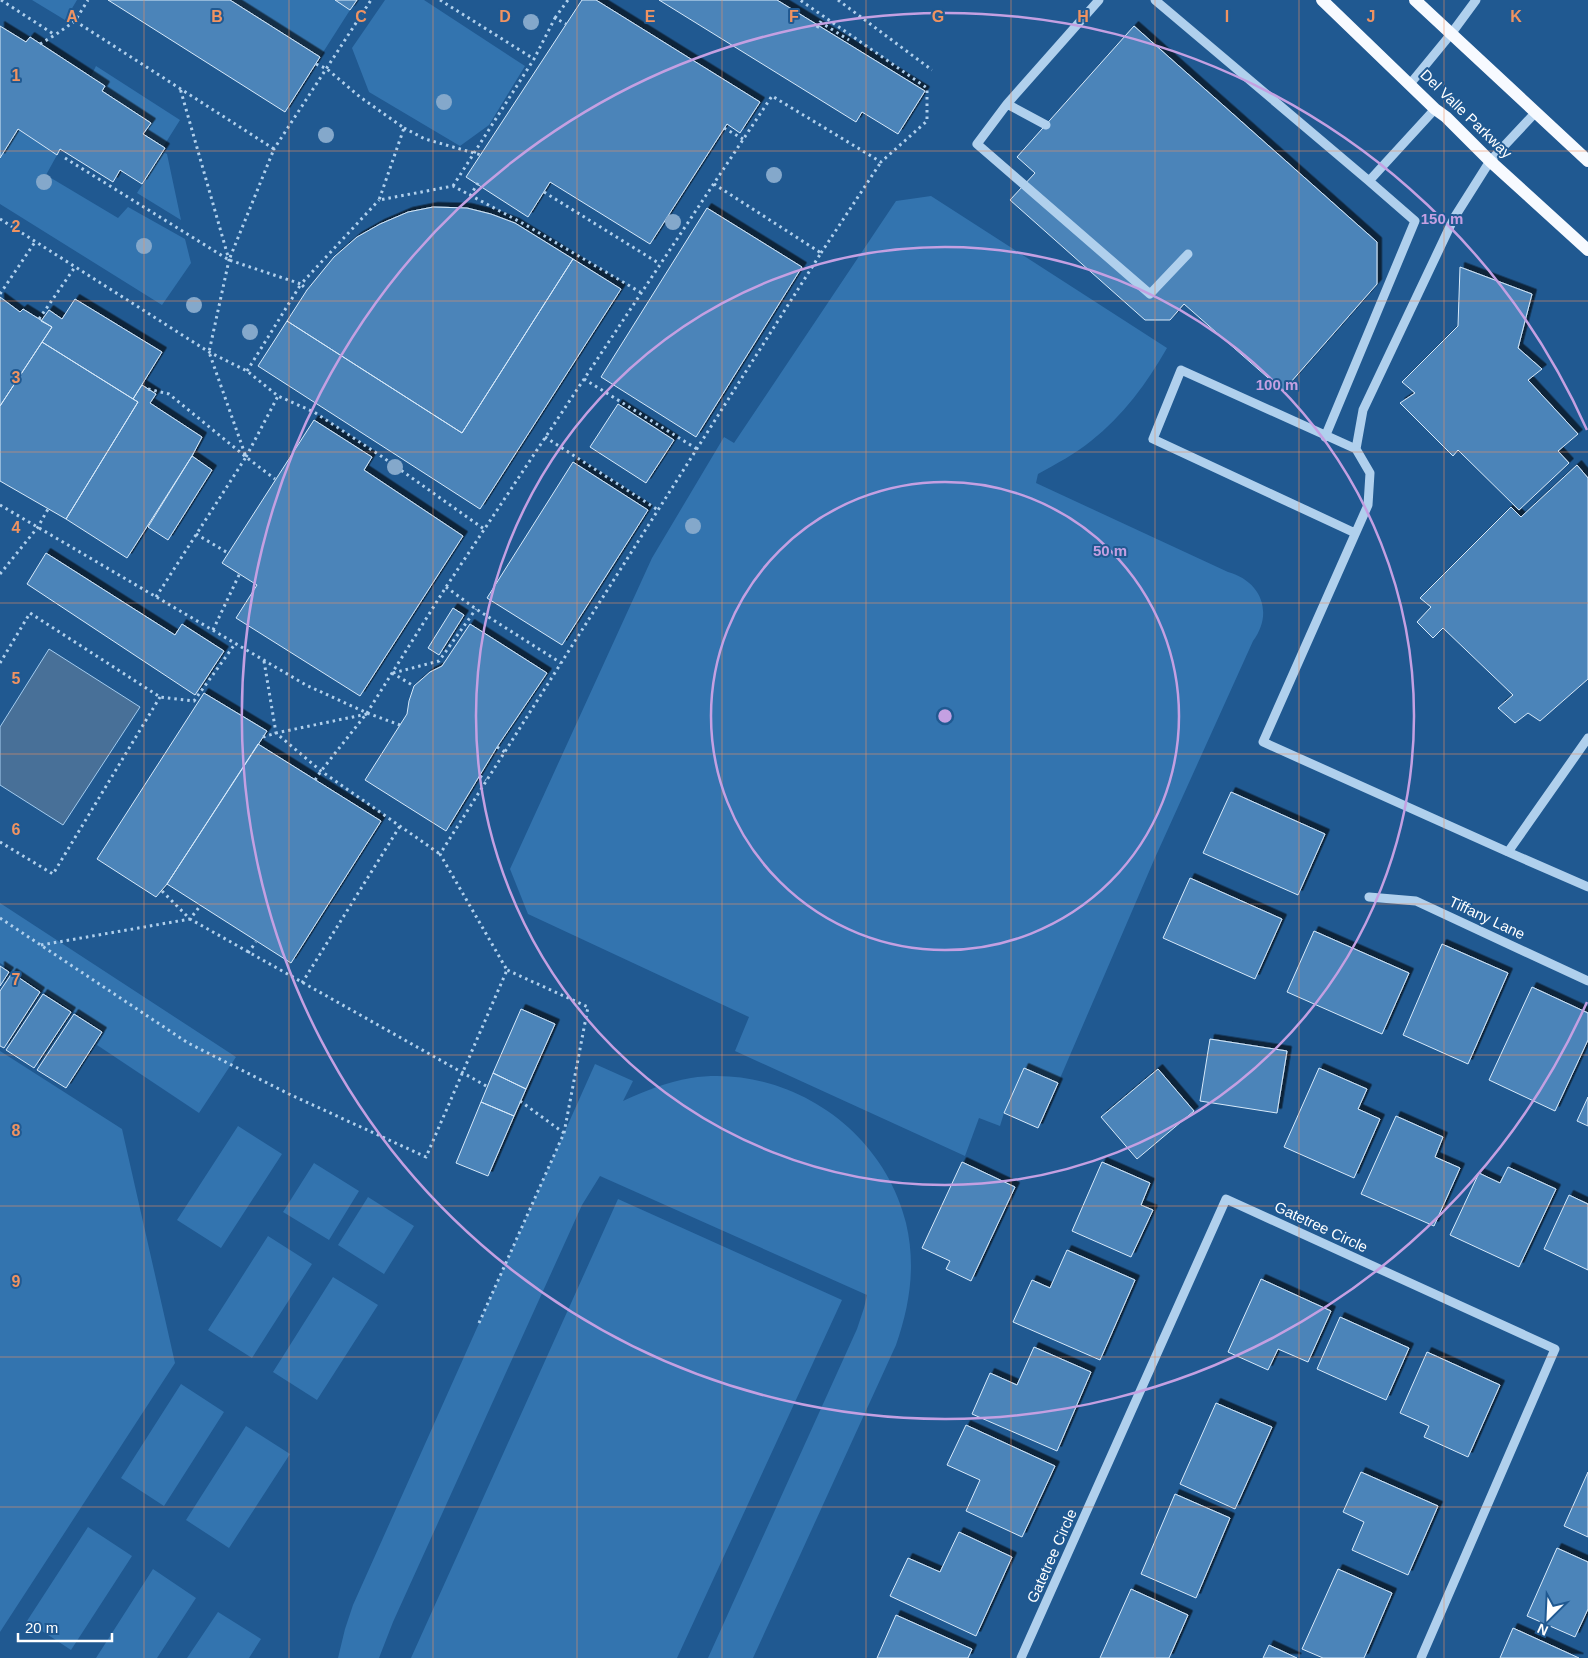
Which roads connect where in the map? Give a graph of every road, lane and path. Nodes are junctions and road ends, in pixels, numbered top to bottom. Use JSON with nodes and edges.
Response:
{"nodes":[{"id":1,"x":1,"y":0,"type":"edge"},
{"id":2,"x":88,"y":0,"type":"edge"},
{"id":3,"x":372,"y":0,"type":"edge"},
{"id":4,"x":440,"y":0,"type":"edge"},
{"id":5,"x":568,"y":0,"type":"edge"},
{"id":6,"x":800,"y":0,"type":"edge"},
{"id":7,"x":838,"y":0,"type":"edge"},
{"id":8,"x":1099,"y":0,"type":"edge"},
{"id":9,"x":1155,"y":0,"type":"edge"},
{"id":10,"x":1322,"y":0,"type":"edge"},
{"id":11,"x":1414,"y":0,"type":"edge"},
{"id":12,"x":1476,"y":0,"type":"edge"},
{"id":13,"x":556,"y":18,"type":"junction"},
{"id":14,"x":75,"y":21,"type":"junction"},
{"id":15,"x":566,"y":24,"type":"dead end"},
{"id":16,"x":817,"y":28,"type":"dead end"},
{"id":17,"x":1451,"y":34,"type":"junction"},
{"id":18,"x":55,"y":35,"type":"junction"},
{"id":19,"x":850,"y":40,"type":"dead end"},
{"id":20,"x":40,"y":44,"type":"dead end"},
{"id":21,"x":534,"y":59,"type":"junction"},
{"id":22,"x":316,"y":64,"type":"dead end"},
{"id":23,"x":327,"y":69,"type":"junction"},
{"id":24,"x":932,"y":70,"type":"dead end"},
{"id":25,"x":1410,"y":84,"type":"junction"},
{"id":26,"x":180,"y":88,"type":"junction"},
{"id":27,"x":1007,"y":104,"type":"junction"},
{"id":28,"x":1436,"y":109,"type":"junction"},
{"id":29,"x":1535,"y":113,"type":"junction"},
{"id":30,"x":1046,"y":125,"type":"dead end"},
{"id":31,"x":404,"y":128,"type":"junction"},
{"id":32,"x":724,"y":128,"type":"dead end"},
{"id":33,"x":743,"y":139,"type":"junction"},
{"id":34,"x":274,"y":149,"type":"junction"},
{"id":35,"x":473,"y":154,"type":"junction"},
{"id":36,"x":481,"y":155,"type":"dead end"},
{"id":37,"x":65,"y":158,"type":"dead end"},
{"id":38,"x":1490,"y":161,"type":"junction"},
{"id":39,"x":1588,"y":161,"type":"edge"},
{"id":40,"x":881,"y":162,"type":"junction"},
{"id":41,"x":1368,"y":181,"type":"junction"},
{"id":42,"x":478,"y":183,"type":"dead end"},
{"id":43,"x":714,"y":184,"type":"junction"},
{"id":44,"x":453,"y":186,"type":"junction"},
{"id":45,"x":544,"y":192,"type":"dead end"},
{"id":46,"x":470,"y":196,"type":"junction"},
{"id":47,"x":379,"y":200,"type":"junction"},
{"id":48,"x":0,"y":219,"type":"edge"},
{"id":49,"x":35,"y":242,"type":"junction"},
{"id":50,"x":1588,"y":250,"type":"edge"},
{"id":51,"x":821,"y":253,"type":"junction"},
{"id":52,"x":1188,"y":254,"type":"dead end"},
{"id":53,"x":229,"y":260,"type":"junction"},
{"id":54,"x":660,"y":264,"type":"junction"},
{"id":55,"x":75,"y":266,"type":"junction"},
{"id":56,"x":301,"y":284,"type":"junction"},
{"id":57,"x":307,"y":290,"type":"dead end"},
{"id":58,"x":640,"y":292,"type":"junction"},
{"id":59,"x":0,"y":294,"type":"edge"},
{"id":60,"x":39,"y":320,"type":"dead end"},
{"id":61,"x":209,"y":352,"type":"junction"},
{"id":62,"x":247,"y":371,"type":"junction"},
{"id":63,"x":584,"y":379,"type":"junction"},
{"id":64,"x":148,"y":389,"type":"dead end"},
{"id":65,"x":278,"y":396,"type":"junction"},
{"id":66,"x":333,"y":425,"type":"junction"},
{"id":67,"x":331,"y":430,"type":"dead end"},
{"id":68,"x":545,"y":437,"type":"junction"},
{"id":69,"x":1324,"y":437,"type":"junction"},
{"id":70,"x":697,"y":449,"type":"junction"},
{"id":71,"x":1356,"y":449,"type":"junction"},
{"id":72,"x":246,"y":457,"type":"junction"},
{"id":73,"x":275,"y":479,"type":"dead end"},
{"id":74,"x":0,"y":505,"type":"edge"},
{"id":75,"x":48,"y":509,"type":"dead end"},
{"id":76,"x":658,"y":510,"type":"junction"},
{"id":77,"x":38,"y":528,"type":"junction"},
{"id":78,"x":484,"y":529,"type":"junction"},
{"id":79,"x":1355,"y":533,"type":"junction"},
{"id":80,"x":196,"y":534,"type":"junction"},
{"id":81,"x":228,"y":553,"type":"dead end"},
{"id":82,"x":240,"y":573,"type":"dead end"},
{"id":83,"x":0,"y":574,"type":"edge"},
{"id":84,"x":446,"y":586,"type":"junction"},
{"id":85,"x":156,"y":597,"type":"junction"},
{"id":86,"x":476,"y":609,"type":"junction"},
{"id":87,"x":212,"y":630,"type":"junction"},
{"id":88,"x":235,"y":644,"type":"junction"},
{"id":89,"x":442,"y":657,"type":"junction"},
{"id":90,"x":446,"y":660,"type":"dead end"},
{"id":91,"x":264,"y":661,"type":"junction"},
{"id":92,"x":0,"y":662,"type":"edge"},
{"id":93,"x":561,"y":663,"type":"junction"},
{"id":94,"x":392,"y":673,"type":"junction"},
{"id":95,"x":414,"y":686,"type":"dead end"},
{"id":96,"x":160,"y":697,"type":"junction"},
{"id":97,"x":367,"y":713,"type":"junction"},
{"id":98,"x":400,"y":725,"type":"dead end"},
{"id":99,"x":276,"y":732,"type":"junction"},
{"id":100,"x":262,"y":737,"type":"dead end"},
{"id":101,"x":1588,"y":738,"type":"edge"},
{"id":102,"x":497,"y":747,"type":"dead end"},
{"id":103,"x":505,"y":752,"type":"junction"},
{"id":104,"x":321,"y":771,"type":"junction"},
{"id":105,"x":480,"y":776,"type":"dead end"},
{"id":106,"x":315,"y":780,"type":"dead end"},
{"id":107,"x":486,"y":780,"type":"junction"},
{"id":108,"x":400,"y":826,"type":"junction"},
{"id":109,"x":0,"y":842,"type":"edge"},
{"id":110,"x":1508,"y":852,"type":"junction"},
{"id":111,"x":440,"y":854,"type":"junction"},
{"id":112,"x":1588,"y":888,"type":"edge"},
{"id":113,"x":162,"y":891,"type":"dead end"},
{"id":114,"x":1369,"y":897,"type":"dead end"},
{"id":115,"x":200,"y":906,"type":"dead end"},
{"id":116,"x":0,"y":918,"type":"edge"},
{"id":117,"x":190,"y":919,"type":"junction"},
{"id":118,"x":256,"y":942,"type":"dead end"},
{"id":119,"x":41,"y":945,"type":"junction"},
{"id":120,"x":248,"y":953,"type":"junction"},
{"id":121,"x":507,"y":970,"type":"junction"},
{"id":122,"x":1588,"y":981,"type":"edge"},
{"id":123,"x":302,"y":983,"type":"junction"},
{"id":124,"x":461,"y":1073,"type":"junction"},
{"id":125,"x":488,"y":1087,"type":"dead end"},
{"id":126,"x":520,"y":1102,"type":"dead end"},
{"id":127,"x":564,"y":1133,"type":"junction"},
{"id":128,"x":479,"y":1323,"type":"dead end"},
{"id":129,"x":1021,"y":1658,"type":"edge"},
{"id":130,"x":1421,"y":1658,"type":"edge"}],
"edges":[{"from":1,"to":18,"type":"path"},
{"from":2,"to":14,"type":"path"},
{"from":3,"to":23,"type":"path"},
{"from":4,"to":21,"type":"path"},
{"from":5,"to":13,"type":"path"},
{"from":6,"to":40,"type":"path"},
{"from":7,"to":24,"type":"path"},
{"from":8,"to":27,"type":"street"},
{"from":9,"to":41,"type":"street"},
{"from":10,"to":25,"type":"main road","name":"Del Valle Parkway"},
{"from":11,"to":17,"type":"main road"},
{"from":12,"to":17,"type":"street"},
{"from":13,"to":15,"type":"path"},
{"from":13,"to":21,"type":"path"},
{"from":14,"to":18,"type":"path"},
{"from":14,"to":26,"type":"path"},
{"from":16,"to":19,"type":"path"},
{"from":17,"to":25,"type":"street"},
{"from":17,"to":29,"type":"main road"},
{"from":18,"to":20,"type":"path"},
{"from":21,"to":35,"type":"path"},
{"from":22,"to":23,"type":"path"},
{"from":23,"to":31,"type":"path"},
{"from":23,"to":34,"type":"path"},
{"from":25,"to":28,"type":"main road","name":"Del Valle Parkway"},
{"from":26,"to":34,"type":"path"},
{"from":26,"to":53,"type":"path"},
{"from":27,"to":30,"type":"street"},
{"from":27,"to":52,"type":"street"},
{"from":28,"to":38,"type":"main road","name":"Del Valle Parkway"},
{"from":28,"to":41,"type":"street"},
{"from":29,"to":38,"type":"street"},
{"from":29,"to":39,"type":"main road"},
{"from":31,"to":35,"type":"path"},
{"from":31,"to":47,"type":"path"},
{"from":32,"to":33,"type":"path"},
{"from":33,"to":40,"type":"path"},
{"from":33,"to":43,"type":"path"},
{"from":34,"to":53,"type":"path"},
{"from":35,"to":36,"type":"path"},
{"from":35,"to":44,"type":"path"},
{"from":37,"to":53,"type":"path"},
{"from":38,"to":50,"type":"main road","name":"Del Valle Parkway"},
{"from":38,"to":71,"type":"street"},
{"from":40,"to":51,"type":"path"},
{"from":41,"to":69,"type":"street"},
{"from":42,"to":46,"type":"path"},
{"from":43,"to":51,"type":"path"},
{"from":43,"to":54,"type":"path"},
{"from":44,"to":46,"type":"path"},
{"from":44,"to":47,"type":"path"},
{"from":45,"to":54,"type":"path"},
{"from":46,"to":58,"type":"path"},
{"from":47,"to":56,"type":"path"},
{"from":48,"to":49,"type":"path"},
{"from":49,"to":55,"type":"path"},
{"from":49,"to":59,"type":"path"},
{"from":51,"to":70,"type":"path"},
{"from":53,"to":56,"type":"path"},
{"from":53,"to":61,"type":"path"},
{"from":54,"to":58,"type":"path"},
{"from":55,"to":60,"type":"path"},
{"from":55,"to":61,"type":"path"},
{"from":56,"to":57,"type":"path"},
{"from":56,"to":62,"type":"path"},
{"from":58,"to":63,"type":"path"},
{"from":61,"to":62,"type":"path"},
{"from":61,"to":72,"type":"path"},
{"from":62,"to":65,"type":"path"},
{"from":63,"to":68,"type":"path"},
{"from":63,"to":70,"type":"path"},
{"from":64,"to":72,"type":"path"},
{"from":65,"to":66,"type":"path"},
{"from":65,"to":72,"type":"path"},
{"from":66,"to":67,"type":"path"},
{"from":66,"to":78,"type":"path"},
{"from":68,"to":76,"type":"path"},
{"from":68,"to":78,"type":"path"},
{"from":69,"to":71,"type":"street"},
{"from":69,"to":79,"type":"street"},
{"from":70,"to":76,"type":"path"},
{"from":71,"to":79,"type":"street"},
{"from":72,"to":73,"type":"path"},
{"from":72,"to":80,"type":"path"},
{"from":74,"to":77,"type":"path"},
{"from":75,"to":77,"type":"path"},
{"from":76,"to":93,"type":"path"},
{"from":77,"to":83,"type":"path"},
{"from":77,"to":85,"type":"path"},
{"from":78,"to":84,"type":"path"},
{"from":79,"to":110,"type":"street"},
{"from":80,"to":81,"type":"path"},
{"from":80,"to":85,"type":"path"},
{"from":82,"to":87,"type":"path"},
{"from":84,"to":86,"type":"path"},
{"from":84,"to":94,"type":"path"},
{"from":85,"to":87,"type":"path"},
{"from":86,"to":89,"type":"path"},
{"from":86,"to":93,"type":"path"},
{"from":87,"to":88,"type":"path"},
{"from":88,"to":91,"type":"path"},
{"from":88,"to":96,"type":"path"},
{"from":89,"to":90,"type":"path"},
{"from":89,"to":94,"type":"path"},
{"from":91,"to":97,"type":"path"},
{"from":91,"to":99,"type":"path"},
{"from":92,"to":96,"type":"path"},
{"from":93,"to":103,"type":"path"},
{"from":94,"to":95,"type":"path"},
{"from":94,"to":97,"type":"path"},
{"from":96,"to":109,"type":"path"},
{"from":97,"to":98,"type":"path"},
{"from":97,"to":99,"type":"path"},
{"from":97,"to":104,"type":"path"},
{"from":99,"to":100,"type":"path"},
{"from":99,"to":104,"type":"path"},
{"from":101,"to":110,"type":"street"},
{"from":102,"to":103,"type":"path"},
{"from":103,"to":107,"type":"path"},
{"from":104,"to":106,"type":"path"},
{"from":104,"to":108,"type":"path"},
{"from":105,"to":107,"type":"path"},
{"from":107,"to":111,"type":"path"},
{"from":108,"to":111,"type":"path"},
{"from":108,"to":123,"type":"path"},
{"from":110,"to":112,"type":"street"},
{"from":111,"to":121,"type":"path"},
{"from":113,"to":117,"type":"path"},
{"from":114,"to":122,"type":"street","name":"Tiffany Lane"},
{"from":115,"to":117,"type":"path"},
{"from":116,"to":119,"type":"path"},
{"from":117,"to":119,"type":"path"},
{"from":117,"to":120,"type":"path"},
{"from":118,"to":120,"type":"path"},
{"from":119,"to":124,"type":"path"},
{"from":120,"to":123,"type":"path"},
{"from":121,"to":124,"type":"path"},
{"from":121,"to":127,"type":"path"},
{"from":123,"to":124,"type":"path"},
{"from":124,"to":125,"type":"path"},
{"from":126,"to":127,"type":"path"},
{"from":127,"to":128,"type":"path"},
{"from":129,"to":130,"type":"street","name":"Gatetree Circle"}]}
